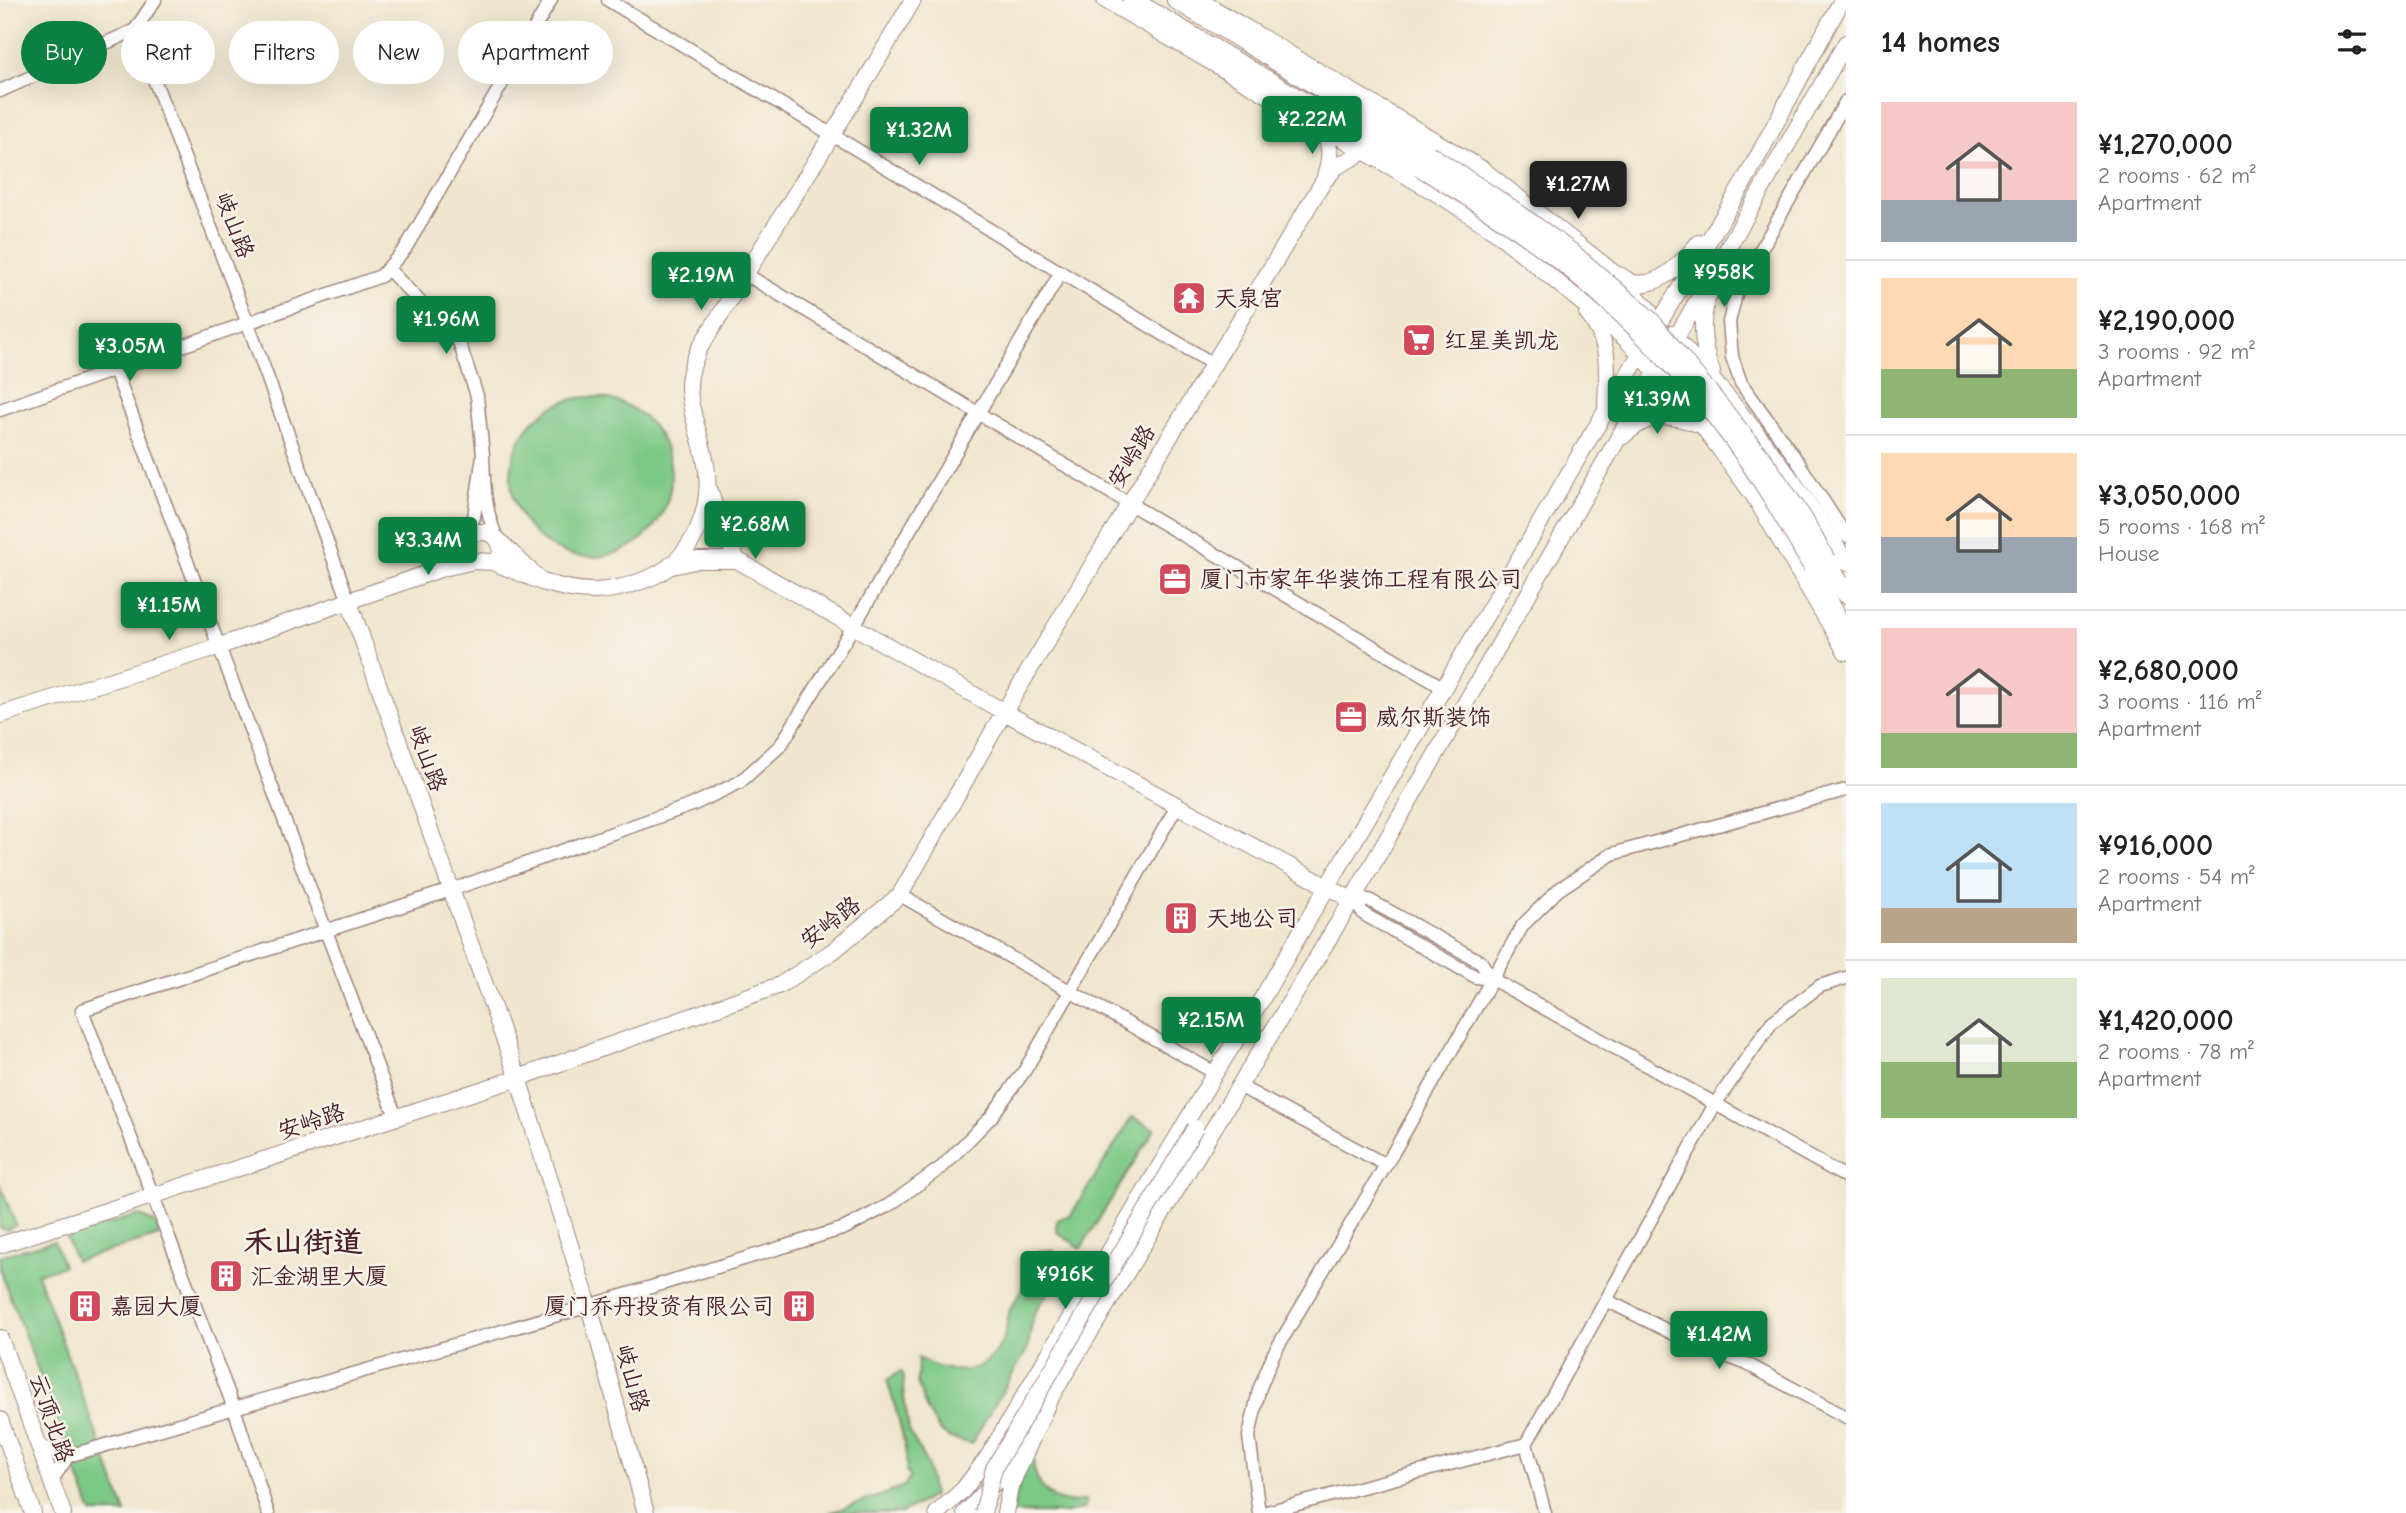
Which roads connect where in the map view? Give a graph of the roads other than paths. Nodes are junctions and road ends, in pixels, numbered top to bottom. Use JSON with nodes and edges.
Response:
{"nodes":[{"id":1,"x":155,"y":0,"type":"edge"},
{"id":2,"x":551,"y":0,"type":"edge"},
{"id":3,"x":608,"y":0,"type":"edge"},
{"id":4,"x":912,"y":0,"type":"edge"},
{"id":5,"x":1105,"y":0,"type":"edge"},
{"id":6,"x":1132,"y":0,"type":"edge"},
{"id":7,"x":1176,"y":0,"type":"edge"},
{"id":8,"x":1199,"y":0,"type":"edge"},
{"id":9,"x":1842,"y":0,"type":"edge"},
{"id":10,"x":141,"y":21,"type":"edge"},
{"id":11,"x":121,"y":36,"type":"edge"},
{"id":12,"x":1846,"y":43,"type":"edge"},
{"id":13,"x":156,"y":84,"type":"edge"},
{"id":14,"x":0,"y":91,"type":"edge"},
{"id":15,"x":1846,"y":101,"type":"edge"},
{"id":16,"x":1320,"y":127,"type":"junction"},
{"id":17,"x":832,"y":134,"type":"junction"},
{"id":18,"x":1363,"y":152,"type":"junction"},
{"id":19,"x":1424,"y":161,"type":"junction"},
{"id":20,"x":1323,"y":182,"type":"junction"},
{"id":21,"x":1721,"y":222,"type":"junction"},
{"id":22,"x":1735,"y":237,"type":"junction"},
{"id":23,"x":388,"y":269,"type":"junction"},
{"id":24,"x":1061,"y":272,"type":"junction"},
{"id":25,"x":1614,"y":273,"type":"junction"},
{"id":26,"x":747,"y":275,"type":"junction"},
{"id":27,"x":1567,"y":289,"type":"junction"},
{"id":28,"x":1659,"y":321,"type":"junction"},
{"id":29,"x":248,"y":324,"type":"junction"},
{"id":30,"x":1675,"y":338,"type":"junction"},
{"id":31,"x":1640,"y":355,"type":"junction"},
{"id":32,"x":1213,"y":364,"type":"junction"},
{"id":33,"x":115,"y":370,"type":"junction"},
{"id":34,"x":1655,"y":372,"type":"junction"},
{"id":35,"x":1717,"y":384,"type":"junction"},
{"id":36,"x":0,"y":410,"type":"edge"},
{"id":37,"x":1606,"y":411,"type":"junction"},
{"id":38,"x":979,"y":414,"type":"junction"},
{"id":39,"x":1701,"y":425,"type":"junction"},
{"id":40,"x":1612,"y":445,"type":"junction"},
{"id":41,"x":483,"y":455,"type":"junction"},
{"id":42,"x":708,"y":483,"type":"junction"},
{"id":43,"x":1130,"y":504,"type":"junction"},
{"id":44,"x":1846,"y":536,"type":"edge"},
{"id":45,"x":498,"y":539,"type":"junction"},
{"id":46,"x":465,"y":541,"type":"junction"},
{"id":47,"x":737,"y":560,"type":"junction"},
{"id":48,"x":474,"y":561,"type":"junction"},
{"id":49,"x":493,"y":562,"type":"junction"},
{"id":50,"x":1819,"y":563,"type":"junction"},
{"id":51,"x":672,"y":566,"type":"junction"},
{"id":52,"x":443,"y":568,"type":"junction"},
{"id":53,"x":1843,"y":581,"type":"edge"},
{"id":54,"x":542,"y":582,"type":"junction"},
{"id":55,"x":348,"y":599,"type":"junction"},
{"id":56,"x":1846,"y":625,"type":"edge"},
{"id":57,"x":853,"y":627,"type":"junction"},
{"id":58,"x":1846,"y":636,"type":"edge"},
{"id":59,"x":217,"y":646,"type":"junction"},
{"id":60,"x":1846,"y":652,"type":"edge"},
{"id":61,"x":1444,"y":688,"type":"junction"},
{"id":62,"x":1004,"y":712,"type":"junction"},
{"id":63,"x":0,"y":715,"type":"edge"},
{"id":64,"x":1846,"y":790,"type":"edge"},
{"id":65,"x":1177,"y":806,"type":"junction"},
{"id":66,"x":1327,"y":887,"type":"junction"},
{"id":67,"x":451,"y":890,"type":"junction"},
{"id":68,"x":900,"y":895,"type":"junction"},
{"id":69,"x":1352,"y":900,"type":"junction"},
{"id":70,"x":325,"y":930,"type":"junction"},
{"id":71,"x":1846,"y":978,"type":"edge"},
{"id":72,"x":1492,"y":979,"type":"junction"},
{"id":73,"x":1071,"y":990,"type":"junction"},
{"id":74,"x":1260,"y":1002,"type":"junction"},
{"id":75,"x":1215,"y":1073,"type":"junction"},
{"id":76,"x":518,"y":1078,"type":"junction"},
{"id":77,"x":1239,"y":1086,"type":"junction"},
{"id":78,"x":1715,"y":1104,"type":"junction"},
{"id":79,"x":396,"y":1117,"type":"junction"},
{"id":80,"x":1386,"y":1165,"type":"junction"},
{"id":81,"x":1846,"y":1177,"type":"edge"},
{"id":82,"x":152,"y":1196,"type":"junction"},
{"id":83,"x":0,"y":1245,"type":"edge"},
{"id":84,"x":1606,"y":1300,"type":"junction"},
{"id":85,"x":589,"y":1306,"type":"junction"},
{"id":86,"x":0,"y":1338,"type":"edge"},
{"id":87,"x":1049,"y":1400,"type":"junction"},
{"id":88,"x":234,"y":1408,"type":"junction"},
{"id":89,"x":1846,"y":1417,"type":"edge"},
{"id":90,"x":0,"y":1420,"type":"edge"},
{"id":91,"x":37,"y":1443,"type":"junction"},
{"id":92,"x":1526,"y":1444,"type":"junction"},
{"id":93,"x":68,"y":1456,"type":"junction"},
{"id":94,"x":51,"y":1482,"type":"junction"},
{"id":95,"x":33,"y":1513,"type":"edge"},
{"id":96,"x":63,"y":1513,"type":"edge"},
{"id":97,"x":268,"y":1513,"type":"edge"},
{"id":98,"x":646,"y":1513,"type":"edge"},
{"id":99,"x":937,"y":1513,"type":"edge"},
{"id":100,"x":965,"y":1513,"type":"edge"},
{"id":101,"x":983,"y":1513,"type":"edge"},
{"id":102,"x":1005,"y":1513,"type":"edge"},
{"id":103,"x":1261,"y":1513,"type":"edge"},
{"id":104,"x":1545,"y":1513,"type":"edge"}],
"edges":[{"from":1,"to":10,"type":"street"},
{"from":2,"to":23,"type":"street"},
{"from":3,"to":17,"type":"street"},
{"from":4,"to":17,"type":"main road"},
{"from":5,"to":16,"type":"main road"},
{"from":6,"to":19,"type":"highway"},
{"from":7,"to":19,"type":"highway"},
{"from":8,"to":25,"type":"main road"},
{"from":9,"to":21,"type":"main road"},
{"from":11,"to":14,"type":"street"},
{"from":12,"to":22,"type":"main road"},
{"from":13,"to":29,"type":"street","name":"岐山路"},
{"from":15,"to":44,"type":"street"},
{"from":16,"to":18,"type":"main road"},
{"from":16,"to":20,"type":"main road"},
{"from":17,"to":24,"type":"street"},
{"from":17,"to":26,"type":"main road"},
{"from":18,"to":20,"type":"main road"},
{"from":18,"to":27,"type":"main road"},
{"from":19,"to":50,"type":"highway","bridge":true},
{"from":20,"to":32,"type":"main road","name":"安岭路"},
{"from":21,"to":25,"type":"main road"},
{"from":21,"to":28,"type":"main road"},
{"from":22,"to":30,"type":"main road"},
{"from":22,"to":35,"type":"main road"},
{"from":23,"to":29,"type":"street"},
{"from":23,"to":41,"type":"street"},
{"from":24,"to":32,"type":"street"},
{"from":24,"to":38,"type":"street"},
{"from":25,"to":28,"type":"main road"},
{"from":26,"to":38,"type":"street"},
{"from":26,"to":42,"type":"main road"},
{"from":27,"to":31,"type":"main road"},
{"from":27,"to":37,"type":"main road"},
{"from":28,"to":30,"type":"main road"},
{"from":28,"to":31,"type":"main road"},
{"from":29,"to":33,"type":"street"},
{"from":29,"to":55,"type":"street","name":"岐山路"},
{"from":30,"to":34,"type":"main road"},
{"from":30,"to":35,"type":"main road"},
{"from":31,"to":34,"type":"main road"},
{"from":31,"to":37,"type":"main road"},
{"from":32,"to":43,"type":"main road","name":"安岭路"},
{"from":33,"to":36,"type":"street"},
{"from":33,"to":59,"type":"street"},
{"from":34,"to":39,"type":"main road"},
{"from":34,"to":40,"type":"main road"},
{"from":35,"to":53,"type":"main road"},
{"from":37,"to":61,"type":"main road"},
{"from":38,"to":43,"type":"street"},
{"from":38,"to":57,"type":"street"},
{"from":39,"to":40,"type":"main road"},
{"from":39,"to":60,"type":"main road"},
{"from":40,"to":69,"type":"main road"},
{"from":41,"to":45,"type":"street"},
{"from":41,"to":46,"type":"street"},
{"from":42,"to":47,"type":"main road"},
{"from":42,"to":51,"type":"main road"},
{"from":43,"to":61,"type":"street"},
{"from":43,"to":62,"type":"main road","name":"安岭路"},
{"from":45,"to":46,"type":"main road"},
{"from":45,"to":49,"type":"main road"},
{"from":45,"to":54,"type":"main road"},
{"from":46,"to":48,"type":"main road"},
{"from":46,"to":52,"type":"main road"},
{"from":47,"to":51,"type":"main road"},
{"from":47,"to":57,"type":"main road"},
{"from":48,"to":49,"type":"main road"},
{"from":48,"to":52,"type":"main road"},
{"from":49,"to":54,"type":"main road"},
{"from":50,"to":53,"type":"highway"},
{"from":50,"to":56,"type":"highway"},
{"from":50,"to":58,"type":"highway"},
{"from":51,"to":54,"type":"main road"},
{"from":52,"to":55,"type":"main road"},
{"from":55,"to":59,"type":"main road"},
{"from":55,"to":67,"type":"main road","name":"岐山路"},
{"from":57,"to":62,"type":"main road"},
{"from":57,"to":67,"type":"street"},
{"from":59,"to":63,"type":"main road"},
{"from":59,"to":70,"type":"street"},
{"from":61,"to":66,"type":"main road"},
{"from":62,"to":65,"type":"main road"},
{"from":62,"to":68,"type":"main road","name":"安岭路"},
{"from":64,"to":72,"type":"street"},
{"from":65,"to":66,"type":"main road"},
{"from":65,"to":73,"type":"street"},
{"from":66,"to":69,"type":"main road"},
{"from":66,"to":74,"type":"main road"},
{"from":67,"to":70,"type":"street"},
{"from":67,"to":76,"type":"main road","name":"岐山路"},
{"from":68,"to":73,"type":"street"},
{"from":68,"to":76,"type":"main road","name":"安岭路"},
{"from":69,"to":72,"type":"street"},
{"from":69,"to":77,"type":"main road"},
{"from":70,"to":79,"type":"street"},
{"from":70,"to":82,"type":"street"},
{"from":71,"to":78,"type":"street"},
{"from":72,"to":78,"type":"street"},
{"from":72,"to":80,"type":"street"},
{"from":73,"to":75,"type":"street"},
{"from":73,"to":85,"type":"street"},
{"from":74,"to":75,"type":"main road"},
{"from":74,"to":101,"type":"main road","bridge":true},
{"from":75,"to":99,"type":"main road"},
{"from":76,"to":79,"type":"main road","name":"安岭路"},
{"from":76,"to":85,"type":"main road","name":"岐山路"},
{"from":77,"to":80,"type":"street"},
{"from":77,"to":87,"type":"main road"},
{"from":78,"to":81,"type":"street"},
{"from":78,"to":84,"type":"street"},
{"from":79,"to":82,"type":"main road","name":"安岭路"},
{"from":80,"to":103,"type":"street"},
{"from":82,"to":83,"type":"main road","name":"安岭路"},
{"from":82,"to":88,"type":"street"},
{"from":84,"to":89,"type":"street"},
{"from":84,"to":92,"type":"street"},
{"from":85,"to":88,"type":"street"},
{"from":85,"to":98,"type":"main road","name":"岐山路"},
{"from":86,"to":91,"type":"main road","name":"云顶北路"},
{"from":87,"to":100,"type":"main road"},
{"from":87,"to":102,"type":"main road"},
{"from":88,"to":93,"type":"street"},
{"from":88,"to":97,"type":"street"},
{"from":90,"to":95,"type":"main road"},
{"from":91,"to":93,"type":"street"},
{"from":91,"to":94,"type":"main road","name":"云顶北路"},
{"from":92,"to":103,"type":"street"},
{"from":92,"to":104,"type":"street"},
{"from":93,"to":94,"type":"street"},
{"from":94,"to":96,"type":"main road","name":"云顶北路"}]}
